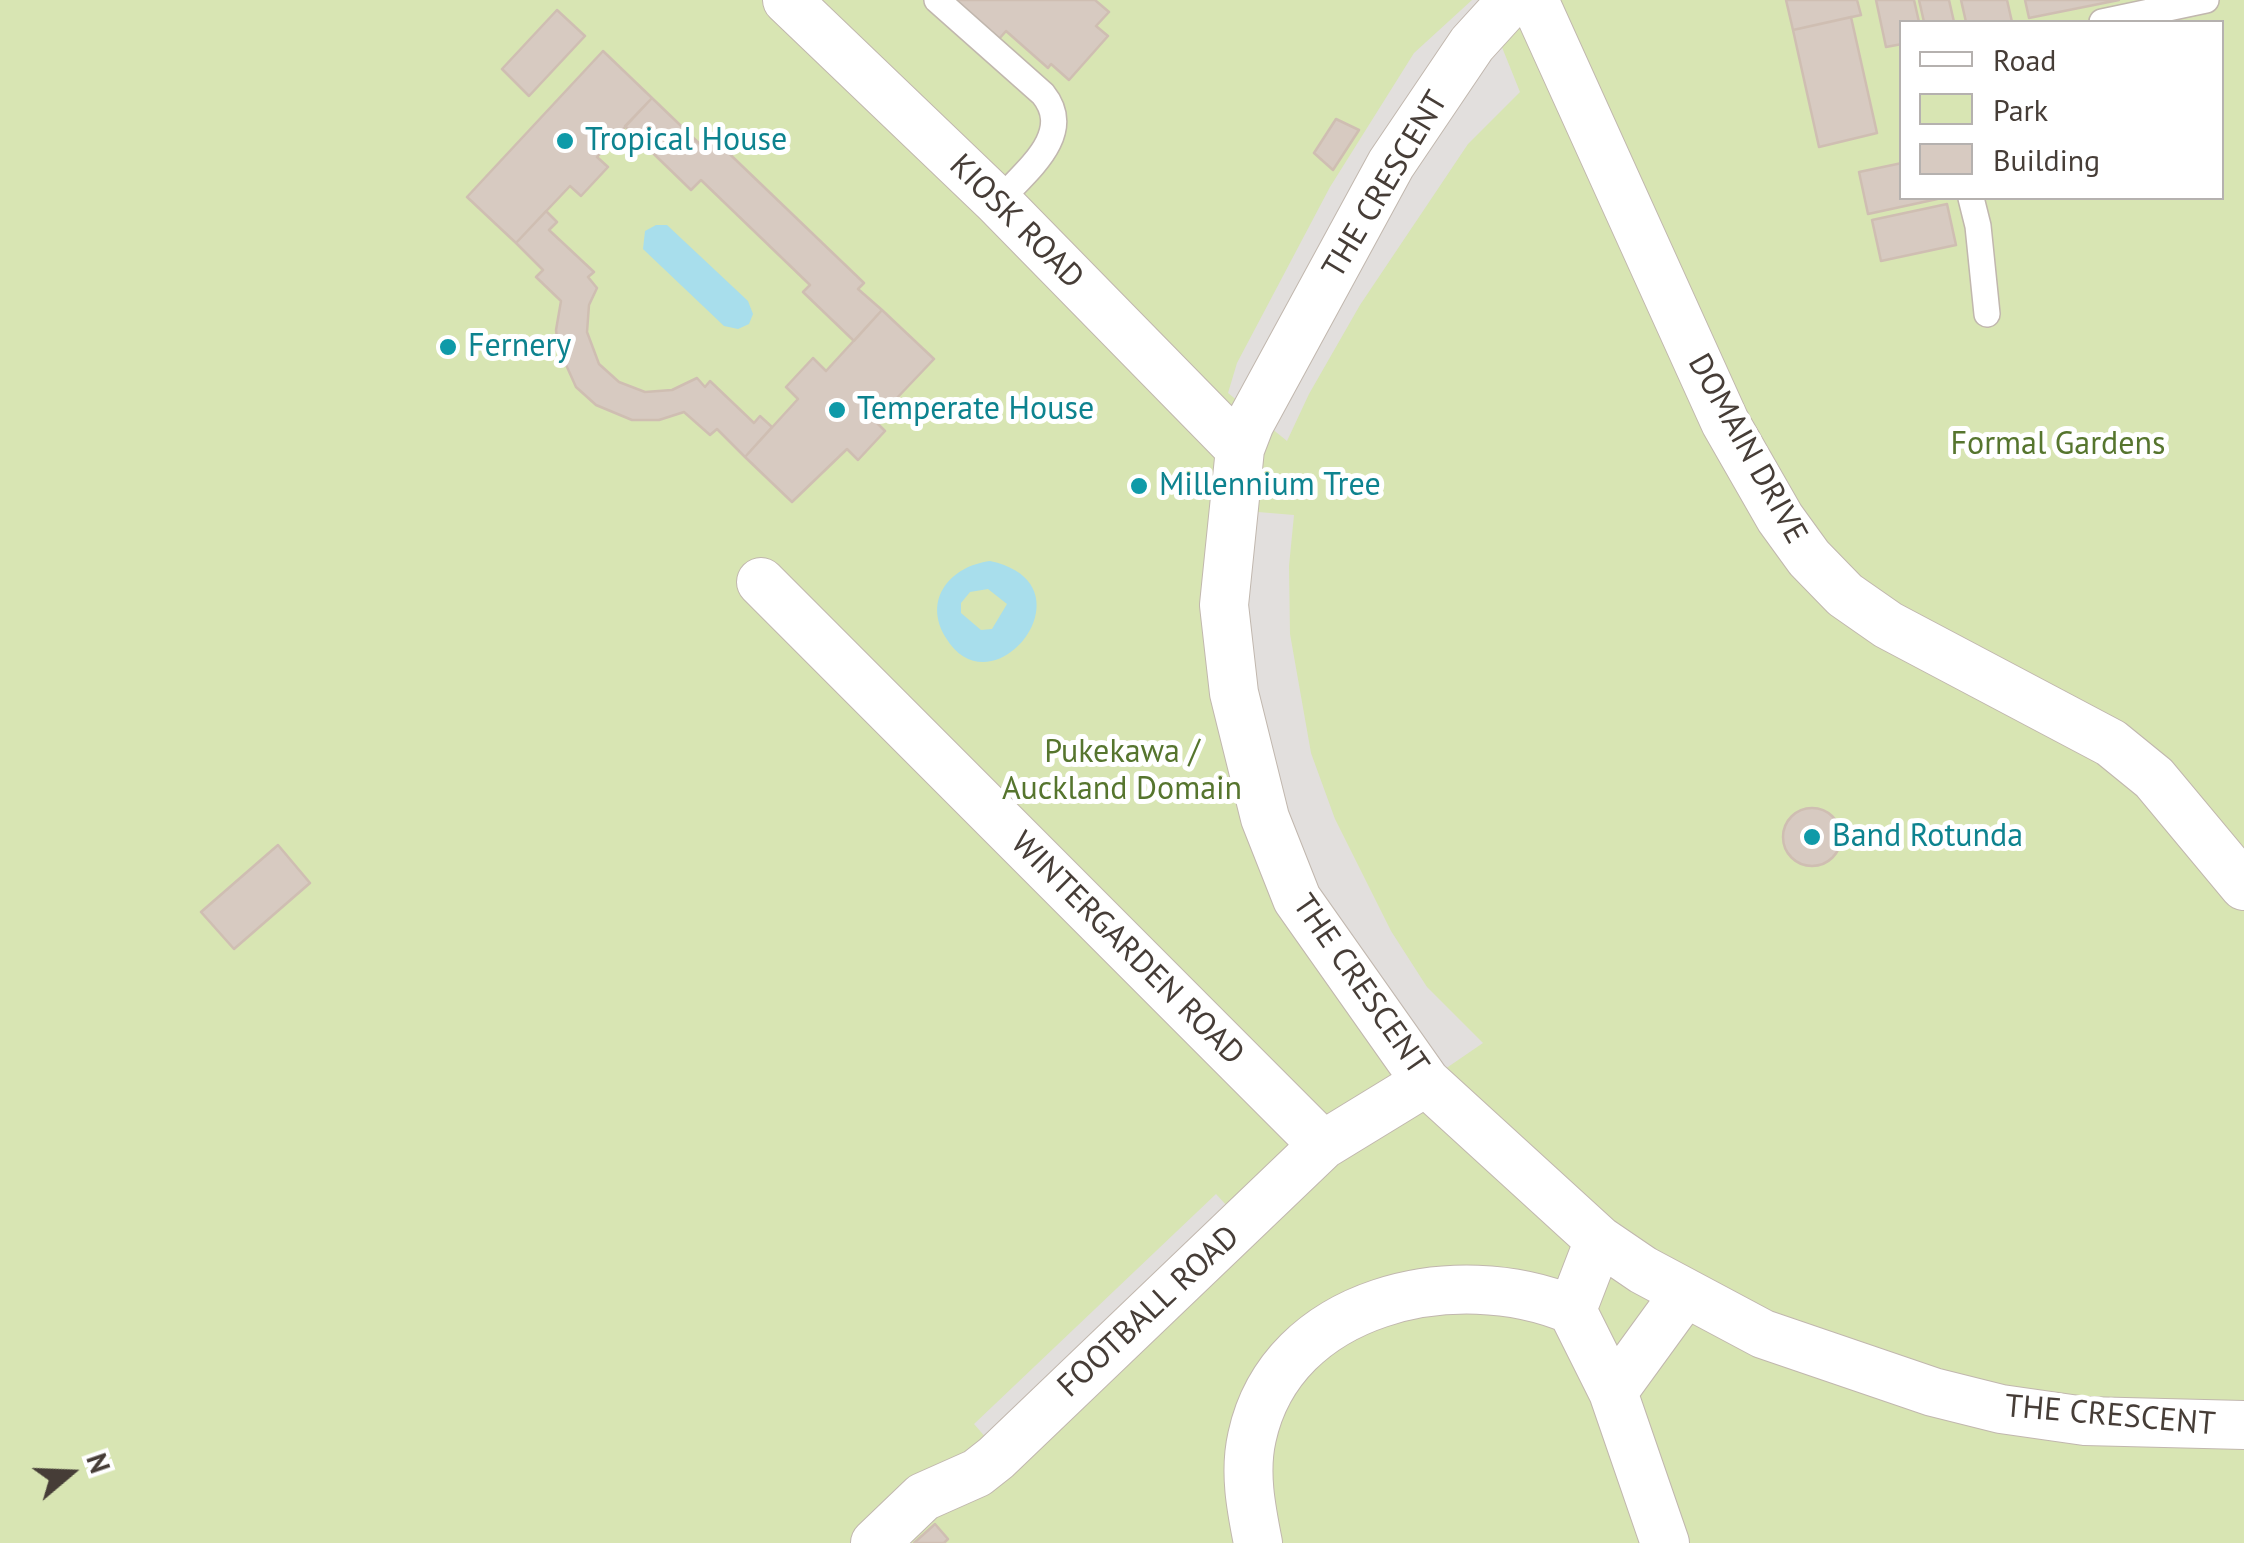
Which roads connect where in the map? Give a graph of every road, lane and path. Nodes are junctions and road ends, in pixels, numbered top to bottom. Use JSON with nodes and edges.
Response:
{"nodes":[{"id":1,"x":787,"y":0,"type":"edge"},
{"id":2,"x":937,"y":0,"type":"edge"},
{"id":3,"x":1512,"y":0,"type":"edge"},
{"id":4,"x":1534,"y":0,"type":"edge"},
{"id":5,"x":2206,"y":0,"type":"edge"},
{"id":6,"x":2111,"y":20,"type":"edge"},
{"id":7,"x":1972,"y":200,"type":"edge"},
{"id":8,"x":998,"y":202,"type":"junction"},
{"id":9,"x":1987,"y":314,"type":"dead end"},
{"id":10,"x":1240,"y":450,"type":"junction"},
{"id":11,"x":761,"y":582,"type":"dead end"},
{"id":12,"x":2244,"y":886,"type":"edge"},
{"id":13,"x":1426,"y":1082,"type":"junction"},
{"id":14,"x":1323,"y":1146,"type":"junction"},
{"id":15,"x":1599,"y":1240,"type":"junction"},
{"id":16,"x":1685,"y":1293,"type":"junction"},
{"id":17,"x":1572,"y":1310,"type":"junction"},
{"id":18,"x":1613,"y":1392,"type":"junction"},
{"id":19,"x":2244,"y":1426,"type":"edge"},
{"id":20,"x":875,"y":1543,"type":"edge"},
{"id":21,"x":1258,"y":1543,"type":"edge"},
{"id":22,"x":1665,"y":1543,"type":"edge"}],
"edges":[{"from":1,"to":8,"type":"street","name":"KIOSK ROAD"},
{"from":2,"to":8,"type":"lane"},
{"from":3,"to":10,"type":"street","name":"THE CRESCENT"},
{"from":4,"to":12,"type":"street","name":"DOMAIN DRIVE"},
{"from":5,"to":6,"type":"lane"},
{"from":7,"to":9,"type":"lane"},
{"from":8,"to":10,"type":"street","name":"KIOSK ROAD"},
{"from":10,"to":13,"type":"street","name":"THE CRESCENT"},
{"from":11,"to":14,"type":"street","name":"WINTERGARDEN ROAD"},
{"from":13,"to":14,"type":"street","name":"FOOTBALL ROAD"},
{"from":13,"to":15,"type":"street","name":"THE CRESCENT"},
{"from":14,"to":20,"type":"street","name":"FOOTBALL ROAD"},
{"from":15,"to":16,"type":"street","name":"THE CRESCENT"},
{"from":15,"to":17,"type":"street"},
{"from":16,"to":18,"type":"street"},
{"from":16,"to":19,"type":"street","name":"THE CRESCENT"},
{"from":17,"to":18,"type":"street"},
{"from":17,"to":21,"type":"street"},
{"from":18,"to":22,"type":"street"}]}
